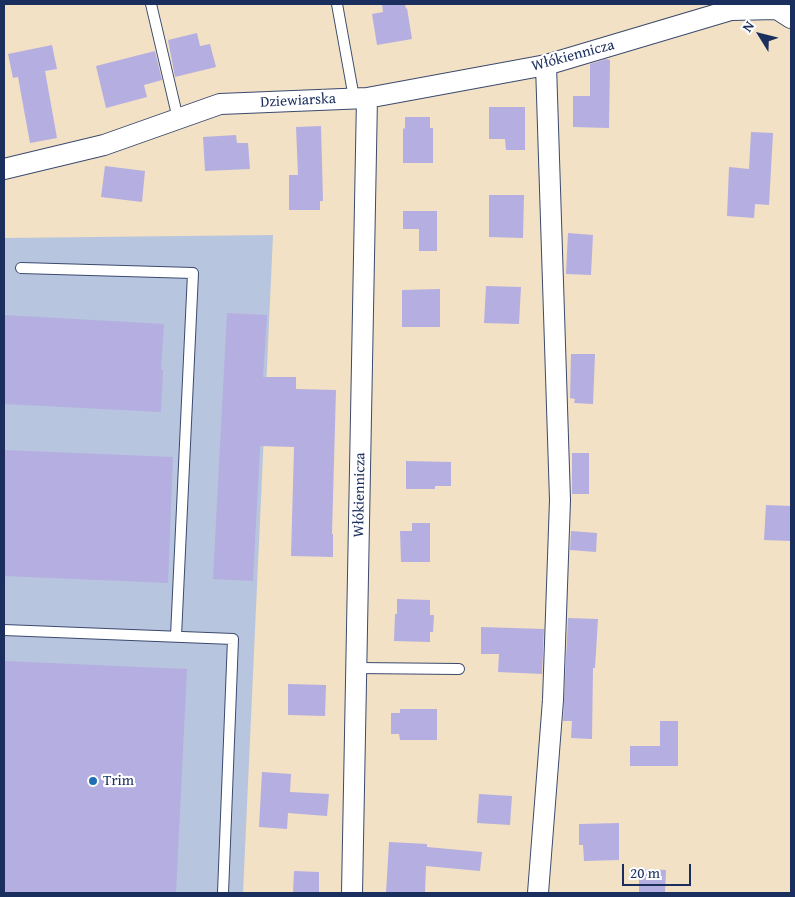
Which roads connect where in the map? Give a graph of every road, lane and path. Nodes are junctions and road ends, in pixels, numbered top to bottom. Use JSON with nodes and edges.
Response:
{"nodes":[{"id":1,"x":151,"y":4,"type":"edge"},
{"id":2,"x":337,"y":4,"type":"edge"},
{"id":3,"x":784,"y":13,"type":"edge"},
{"id":4,"x":546,"y":65,"type":"junction"},
{"id":5,"x":361,"y":98,"type":"junction"},
{"id":6,"x":178,"y":119,"type":"junction"},
{"id":7,"x":4,"y":169,"type":"edge"},
{"id":8,"x":21,"y":268,"type":"dead end"},
{"id":9,"x":4,"y":630,"type":"edge"},
{"id":10,"x":176,"y":636,"type":"junction"},
{"id":11,"x":357,"y":668,"type":"junction"},
{"id":12,"x":459,"y":669,"type":"dead end"},
{"id":13,"x":223,"y":893,"type":"edge"},
{"id":14,"x":352,"y":893,"type":"edge"},
{"id":15,"x":538,"y":893,"type":"edge"}],
"edges":[{"from":1,"to":6,"type":"lane"},
{"from":2,"to":5,"type":"lane","name":"Dziewiarska"},
{"from":3,"to":4,"type":"street","name":"Włókiennicza"},
{"from":4,"to":5,"type":"street","name":"Włókiennicza"},
{"from":4,"to":15,"type":"street"},
{"from":5,"to":6,"type":"street","name":"Dziewiarska"},
{"from":5,"to":11,"type":"street","name":"Włókiennicza"},
{"from":6,"to":7,"type":"street","name":"Dziewiarska"},
{"from":8,"to":10,"type":"lane"},
{"from":9,"to":10,"type":"lane"},
{"from":10,"to":13,"type":"lane"},
{"from":11,"to":12,"type":"lane"},
{"from":11,"to":14,"type":"street","name":"Włókiennicza"}]}
